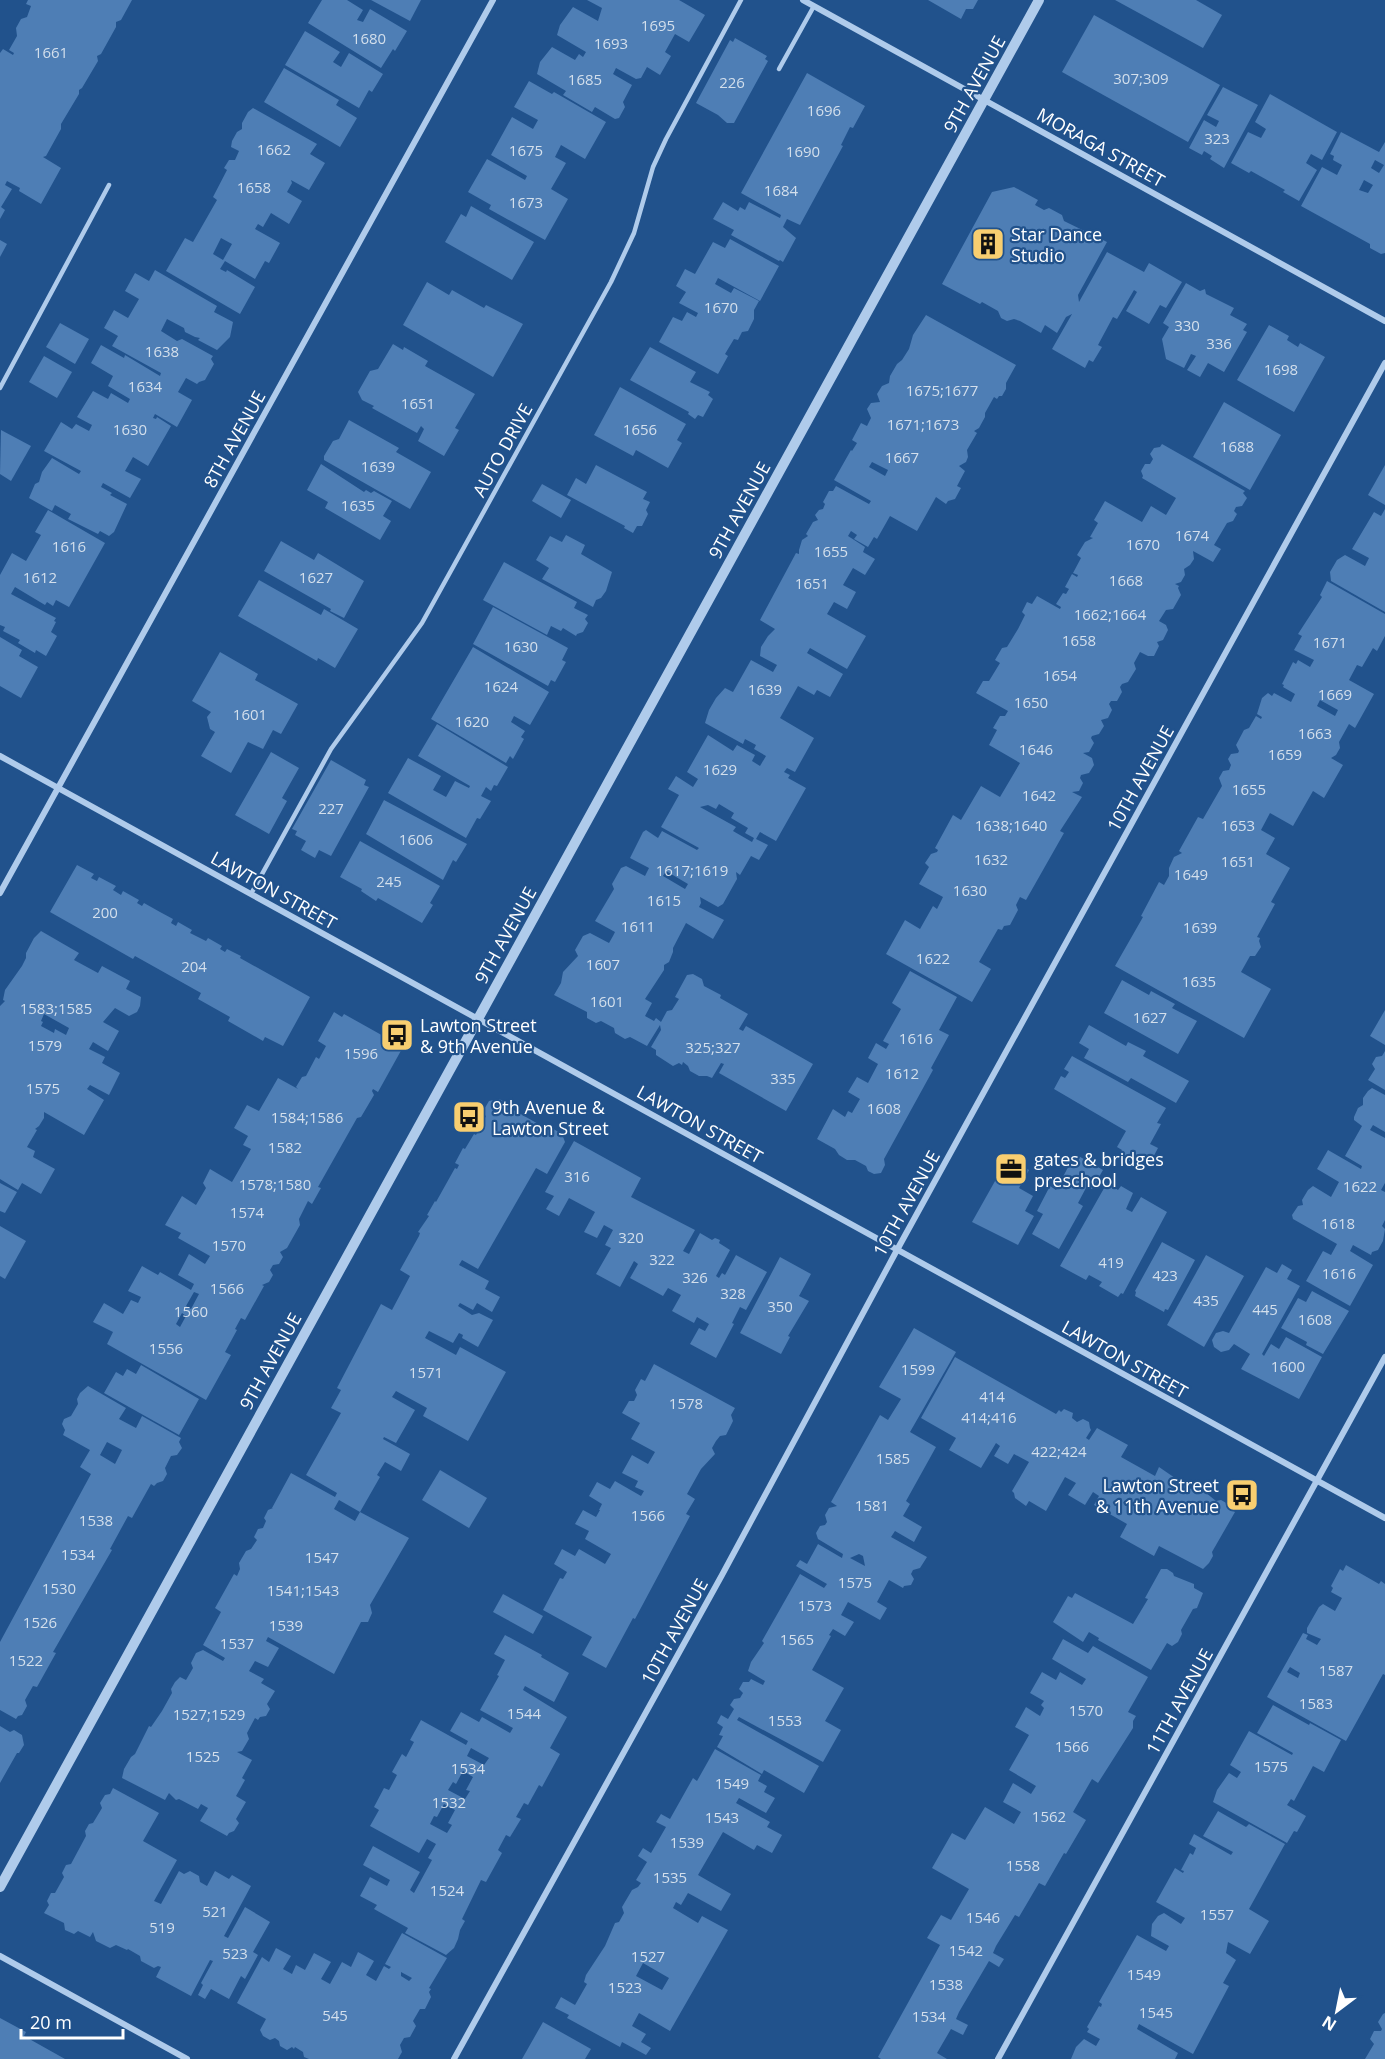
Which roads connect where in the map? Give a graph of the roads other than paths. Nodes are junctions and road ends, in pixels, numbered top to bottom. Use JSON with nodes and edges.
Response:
{"nodes":[{"id":1,"x":493,"y":0,"type":"edge"},
{"id":2,"x":741,"y":0,"type":"edge"},
{"id":3,"x":803,"y":0,"type":"edge"},
{"id":4,"x":1039,"y":0,"type":"edge"},
{"id":5,"x":814,"y":6,"type":"junction"},
{"id":6,"x":779,"y":69,"type":"dead end"},
{"id":7,"x":984,"y":100,"type":"junction"},
{"id":8,"x":109,"y":185,"type":"dead end"},
{"id":9,"x":1385,"y":321,"type":"edge"},
{"id":10,"x":1385,"y":363,"type":"edge"},
{"id":11,"x":0,"y":388,"type":"edge"},
{"id":12,"x":0,"y":756,"type":"edge"},
{"id":13,"x":58,"y":789,"type":"junction"},
{"id":14,"x":0,"y":893,"type":"edge"},
{"id":15,"x":251,"y":894,"type":"junction"},
{"id":16,"x":477,"y":1019,"type":"junction"},
{"id":17,"x":897,"y":1250,"type":"junction"},
{"id":18,"x":1385,"y":1357,"type":"edge"},
{"id":19,"x":1317,"y":1481,"type":"junction"},
{"id":20,"x":1385,"y":1518,"type":"edge"},
{"id":21,"x":0,"y":1887,"type":"edge"},
{"id":22,"x":0,"y":1956,"type":"edge"},
{"id":23,"x":187,"y":2059,"type":"edge"},
{"id":24,"x":454,"y":2059,"type":"edge"},
{"id":25,"x":998,"y":2059,"type":"edge"}],
"edges":[{"from":1,"to":13,"type":"street","name":"8TH AVENUE"},
{"from":2,"to":15,"type":"lane","name":"AUTO DRIVE"},
{"from":3,"to":5,"type":"street","name":"MORAGA STREET"},
{"from":4,"to":7,"type":"street","name":"9TH AVENUE"},
{"from":5,"to":6,"type":"lane"},
{"from":5,"to":7,"type":"street","name":"MORAGA STREET"},
{"from":7,"to":9,"type":"street","name":"MORAGA STREET"},
{"from":7,"to":16,"type":"street","name":"9TH AVENUE"},
{"from":8,"to":11,"type":"lane"},
{"from":10,"to":17,"type":"street","name":"10TH AVENUE"},
{"from":12,"to":13,"type":"street","name":"LAWTON STREET"},
{"from":13,"to":14,"type":"street","name":"8TH AVENUE"},
{"from":13,"to":15,"type":"street","name":"LAWTON STREET"},
{"from":15,"to":16,"type":"street","name":"LAWTON STREET"},
{"from":16,"to":17,"type":"street","name":"LAWTON STREET"},
{"from":16,"to":21,"type":"street","name":"9TH AVENUE"},
{"from":17,"to":19,"type":"street","name":"LAWTON STREET"},
{"from":17,"to":24,"type":"street","name":"10TH AVENUE"},
{"from":18,"to":19,"type":"street","name":"11TH AVENUE"},
{"from":19,"to":20,"type":"street","name":"LAWTON STREET"},
{"from":19,"to":25,"type":"street","name":"11TH AVENUE"},
{"from":22,"to":23,"type":"street"}]}
